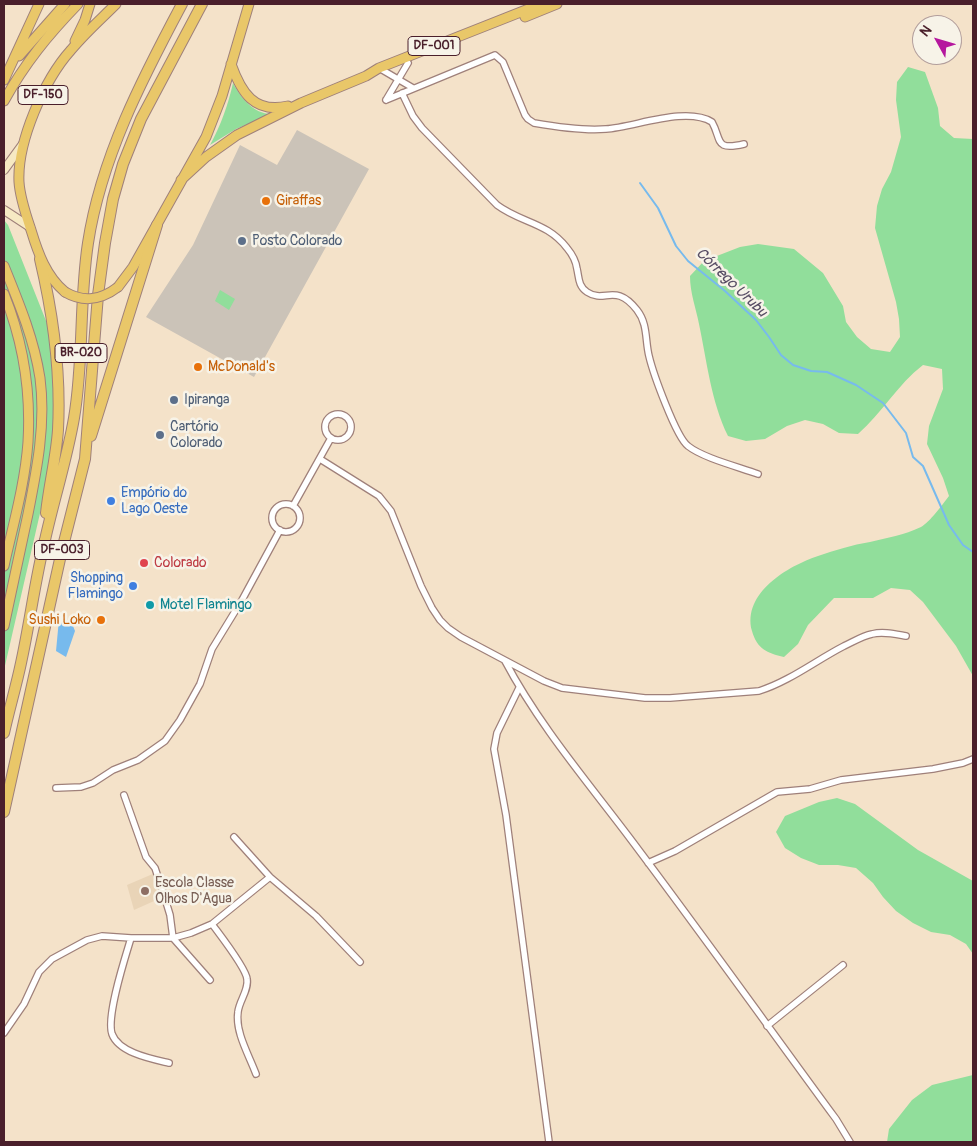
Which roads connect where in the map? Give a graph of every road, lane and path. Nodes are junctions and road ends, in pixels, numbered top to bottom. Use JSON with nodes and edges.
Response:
{"nodes":[{"id":1,"x":39,"y":4,"type":"edge"},
{"id":2,"x":65,"y":4,"type":"edge"},
{"id":3,"x":78,"y":4,"type":"edge"},
{"id":4,"x":90,"y":4,"type":"edge"},
{"id":5,"x":116,"y":4,"type":"edge"},
{"id":6,"x":182,"y":4,"type":"edge"},
{"id":7,"x":202,"y":4,"type":"edge"},
{"id":8,"x":245,"y":4,"type":"edge"},
{"id":9,"x":249,"y":4,"type":"edge"},
{"id":10,"x":541,"y":4,"type":"edge"},
{"id":11,"x":557,"y":4,"type":"edge"},
{"id":12,"x":241,"y":30,"type":"junction"},
{"id":13,"x":70,"y":50,"type":"junction"},
{"id":14,"x":408,"y":63,"type":"junction"},
{"id":15,"x":231,"y":64,"type":"junction"},
{"id":16,"x":12,"y":65,"type":"junction"},
{"id":17,"x":382,"y":70,"type":"junction"},
{"id":18,"x":397,"y":79,"type":"junction"},
{"id":19,"x":4,"y":80,"type":"edge"},
{"id":20,"x":413,"y":88,"type":"junction"},
{"id":21,"x":402,"y":93,"type":"junction"},
{"id":22,"x":4,"y":101,"type":"edge"},
{"id":23,"x":301,"y":103,"type":"junction"},
{"id":24,"x":37,"y":108,"type":"junction"},
{"id":25,"x":22,"y":144,"type":"junction"},
{"id":26,"x":744,"y":144,"type":"dead end"},
{"id":27,"x":4,"y":170,"type":"edge"},
{"id":28,"x":181,"y":180,"type":"junction"},
{"id":29,"x":4,"y":210,"type":"edge"},
{"id":30,"x":157,"y":224,"type":"junction"},
{"id":31,"x":30,"y":227,"type":"junction"},
{"id":32,"x":40,"y":259,"type":"junction"},
{"id":33,"x":4,"y":266,"type":"edge"},
{"id":34,"x":65,"y":290,"type":"junction"},
{"id":35,"x":4,"y":294,"type":"edge"},
{"id":36,"x":331,"y":438,"type":"junction"},
{"id":37,"x":86,"y":449,"type":"junction"},
{"id":38,"x":320,"y":458,"type":"junction"},
{"id":39,"x":758,"y":474,"type":"dead end"},
{"id":40,"x":293,"y":506,"type":"junction"},
{"id":41,"x":280,"y":530,"type":"junction"},
{"id":42,"x":44,"y":541,"type":"junction"},
{"id":43,"x":4,"y":566,"type":"edge"},
{"id":44,"x":4,"y":626,"type":"edge"},
{"id":45,"x":906,"y":636,"type":"dead end"},
{"id":46,"x":505,"y":661,"type":"junction"},
{"id":47,"x":519,"y":688,"type":"junction"},
{"id":48,"x":4,"y":733,"type":"edge"},
{"id":49,"x":973,"y":759,"type":"edge"},
{"id":50,"x":56,"y":788,"type":"dead end"},
{"id":51,"x":124,"y":795,"type":"dead end"},
{"id":52,"x":4,"y":812,"type":"edge"},
{"id":53,"x":234,"y":837,"type":"dead end"},
{"id":54,"x":648,"y":863,"type":"junction"},
{"id":55,"x":270,"y":877,"type":"junction"},
{"id":56,"x":212,"y":924,"type":"junction"},
{"id":57,"x":131,"y":938,"type":"junction"},
{"id":58,"x":173,"y":938,"type":"junction"},
{"id":59,"x":360,"y":962,"type":"dead end"},
{"id":60,"x":843,"y":965,"type":"dead end"},
{"id":61,"x":210,"y":980,"type":"dead end"},
{"id":62,"x":766,"y":1026,"type":"junction"},
{"id":63,"x":4,"y":1032,"type":"edge"},
{"id":64,"x":170,"y":1063,"type":"dead end"},
{"id":65,"x":256,"y":1074,"type":"dead end"},
{"id":66,"x":549,"y":1142,"type":"edge"},
{"id":67,"x":850,"y":1142,"type":"edge"}],
"edges":[{"from":1,"to":16,"type":"main road"},
{"from":2,"to":16,"type":"main road"},
{"from":3,"to":22,"type":"main road"},
{"from":4,"to":13,"type":"main road","number":"DF-150"},
{"from":5,"to":13,"type":"main road","number":"DF-150"},
{"from":6,"to":42,"type":"highway","number":"BR-020"},
{"from":7,"to":37,"type":"highway","number":"BR-020"},
{"from":8,"to":12,"type":"main road"},
{"from":9,"to":12,"type":"main road"},
{"from":10,"to":17,"type":"main road","number":"DF-001"},
{"from":11,"to":14,"type":"main road","number":"DF-001"},
{"from":12,"to":15,"type":"main road"},
{"from":13,"to":24,"type":"main road","number":"DF-150"},
{"from":14,"to":17,"type":"main road","number":"DF-001"},
{"from":14,"to":18,"type":"street"},
{"from":15,"to":23,"type":"main road","number":"DF-001"},
{"from":15,"to":28,"type":"main road"},
{"from":16,"to":19,"type":"main road"},
{"from":17,"to":18,"type":"street"},
{"from":17,"to":23,"type":"main road","number":"DF-001"},
{"from":18,"to":20,"type":"street"},
{"from":18,"to":21,"type":"street"},
{"from":20,"to":21,"type":"street"},
{"from":20,"to":26,"type":"street"},
{"from":21,"to":39,"type":"street"},
{"from":23,"to":28,"type":"main road","number":"DF-001"},
{"from":24,"to":25,"type":"main road","number":"DF-150"},
{"from":24,"to":34,"type":"main road"},
{"from":25,"to":27,"type":"main road"},
{"from":25,"to":31,"type":"main road","number":"DF-150"},
{"from":28,"to":30,"type":"main road"},
{"from":29,"to":31,"type":"main road"},
{"from":30,"to":34,"type":"main road","bridge":true},
{"from":30,"to":37,"type":"highway"},
{"from":31,"to":32,"type":"main road","number":"DF-150"},
{"from":32,"to":34,"type":"main road","number":"DF-150"},
{"from":32,"to":42,"type":"highway"},
{"from":33,"to":44,"type":"main road"},
{"from":35,"to":43,"type":"main road"},
{"from":36,"to":36,"type":"street"},
{"from":36,"to":38,"type":"street"},
{"from":37,"to":52,"type":"highway","number":"DF-003"},
{"from":38,"to":40,"type":"street"},
{"from":38,"to":46,"type":"street"},
{"from":40,"to":41,"type":"street"},
{"from":40,"to":41,"type":"street"},
{"from":41,"to":50,"type":"street"},
{"from":42,"to":48,"type":"highway","number":"DF-003"},
{"from":45,"to":46,"type":"street"},
{"from":46,"to":47,"type":"street"},
{"from":47,"to":54,"type":"street"},
{"from":47,"to":66,"type":"street"},
{"from":49,"to":54,"type":"street"},
{"from":51,"to":58,"type":"street"},
{"from":53,"to":55,"type":"street"},
{"from":54,"to":62,"type":"street"},
{"from":55,"to":56,"type":"street"},
{"from":55,"to":59,"type":"street"},
{"from":56,"to":58,"type":"street"},
{"from":56,"to":65,"type":"street"},
{"from":57,"to":58,"type":"street"},
{"from":57,"to":63,"type":"street"},
{"from":57,"to":64,"type":"street"},
{"from":58,"to":61,"type":"street"},
{"from":60,"to":62,"type":"street"},
{"from":62,"to":67,"type":"street"}]}
